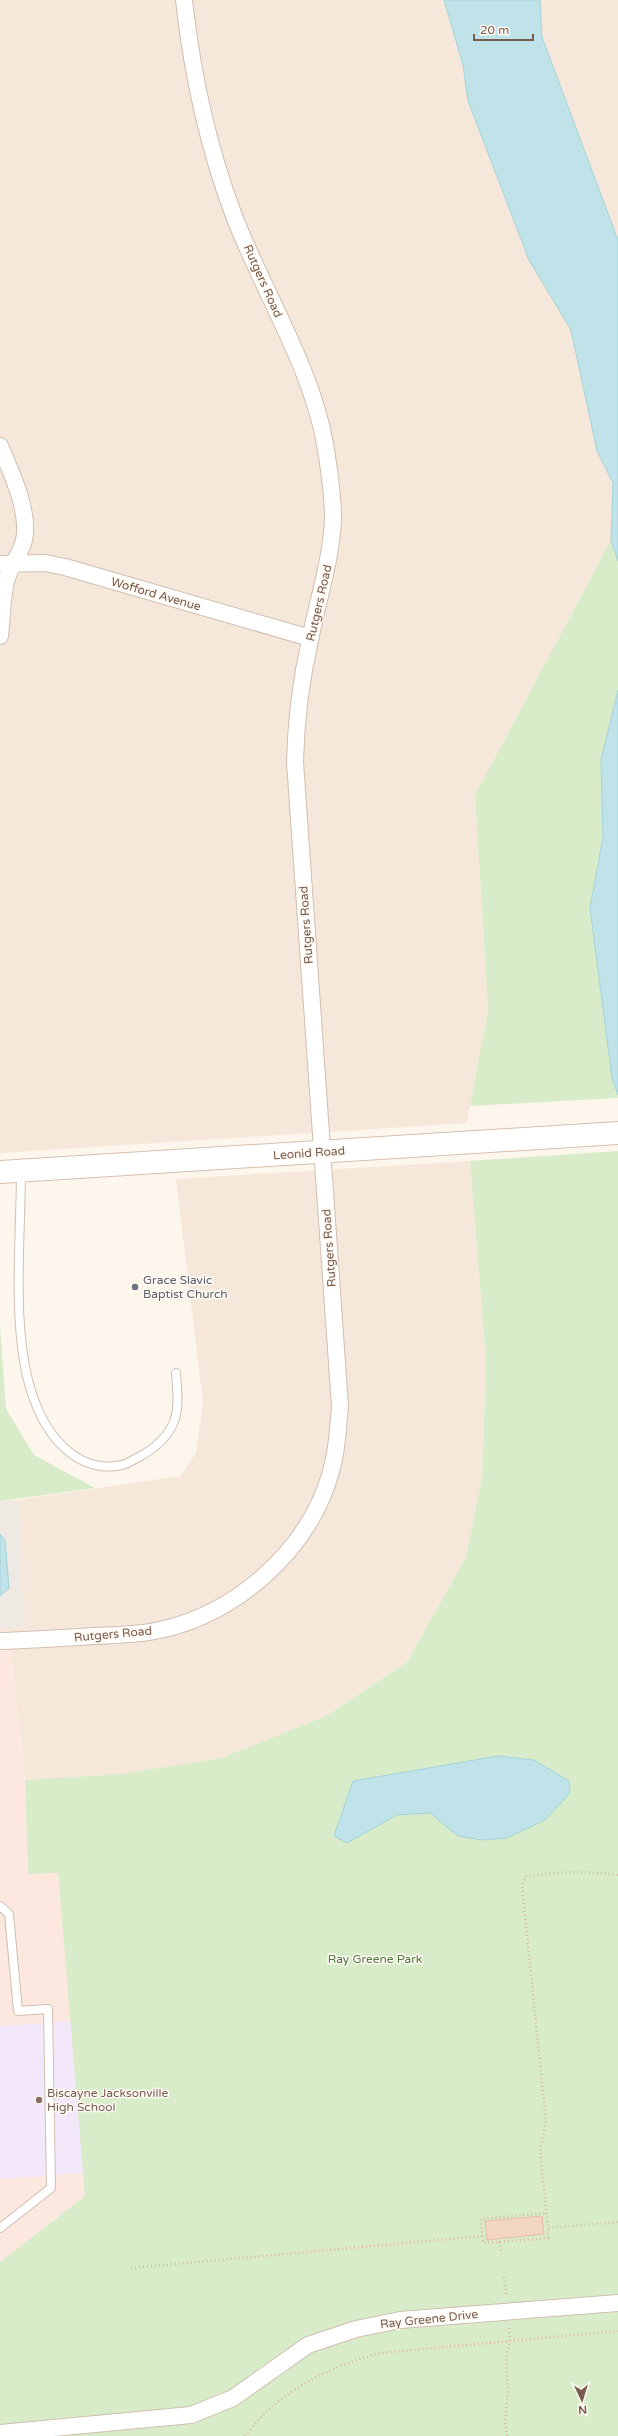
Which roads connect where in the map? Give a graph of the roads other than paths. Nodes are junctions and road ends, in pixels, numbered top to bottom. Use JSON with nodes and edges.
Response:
{"nodes":[{"id":1,"x":184,"y":0,"type":"edge"},
{"id":2,"x":0,"y":446,"type":"edge"},
{"id":3,"x":6,"y":563,"type":"edge"},
{"id":4,"x":0,"y":636,"type":"edge"},
{"id":5,"x":310,"y":638,"type":"junction"},
{"id":6,"x":618,"y":1133,"type":"edge"},
{"id":7,"x":323,"y":1152,"type":"junction"},
{"id":8,"x":22,"y":1171,"type":"junction"},
{"id":9,"x":0,"y":1172,"type":"edge"},
{"id":10,"x":176,"y":1373,"type":"dead end"},
{"id":11,"x":0,"y":1641,"type":"edge"},
{"id":12,"x":0,"y":1906,"type":"edge"},
{"id":13,"x":0,"y":2228,"type":"edge"},
{"id":14,"x":618,"y":2303,"type":"edge"},
{"id":15,"x":0,"y":2433,"type":"edge"}],
"edges":[{"from":1,"to":5,"type":"street","name":"Rutgers Road"},
{"from":2,"to":3,"type":"street"},
{"from":3,"to":4,"type":"street"},
{"from":3,"to":5,"type":"street","name":"Wofford Avenue"},
{"from":5,"to":7,"type":"street","name":"Rutgers Road"},
{"from":6,"to":7,"type":"street","name":"Leonid Road"},
{"from":7,"to":8,"type":"street","name":"Leonid Road"},
{"from":7,"to":11,"type":"street","name":"Rutgers Road"},
{"from":8,"to":9,"type":"street","name":"Leonid Road"},
{"from":8,"to":10,"type":"lane"},
{"from":12,"to":13,"type":"lane"},
{"from":14,"to":15,"type":"street","name":"Ray Greene Drive"}]}
